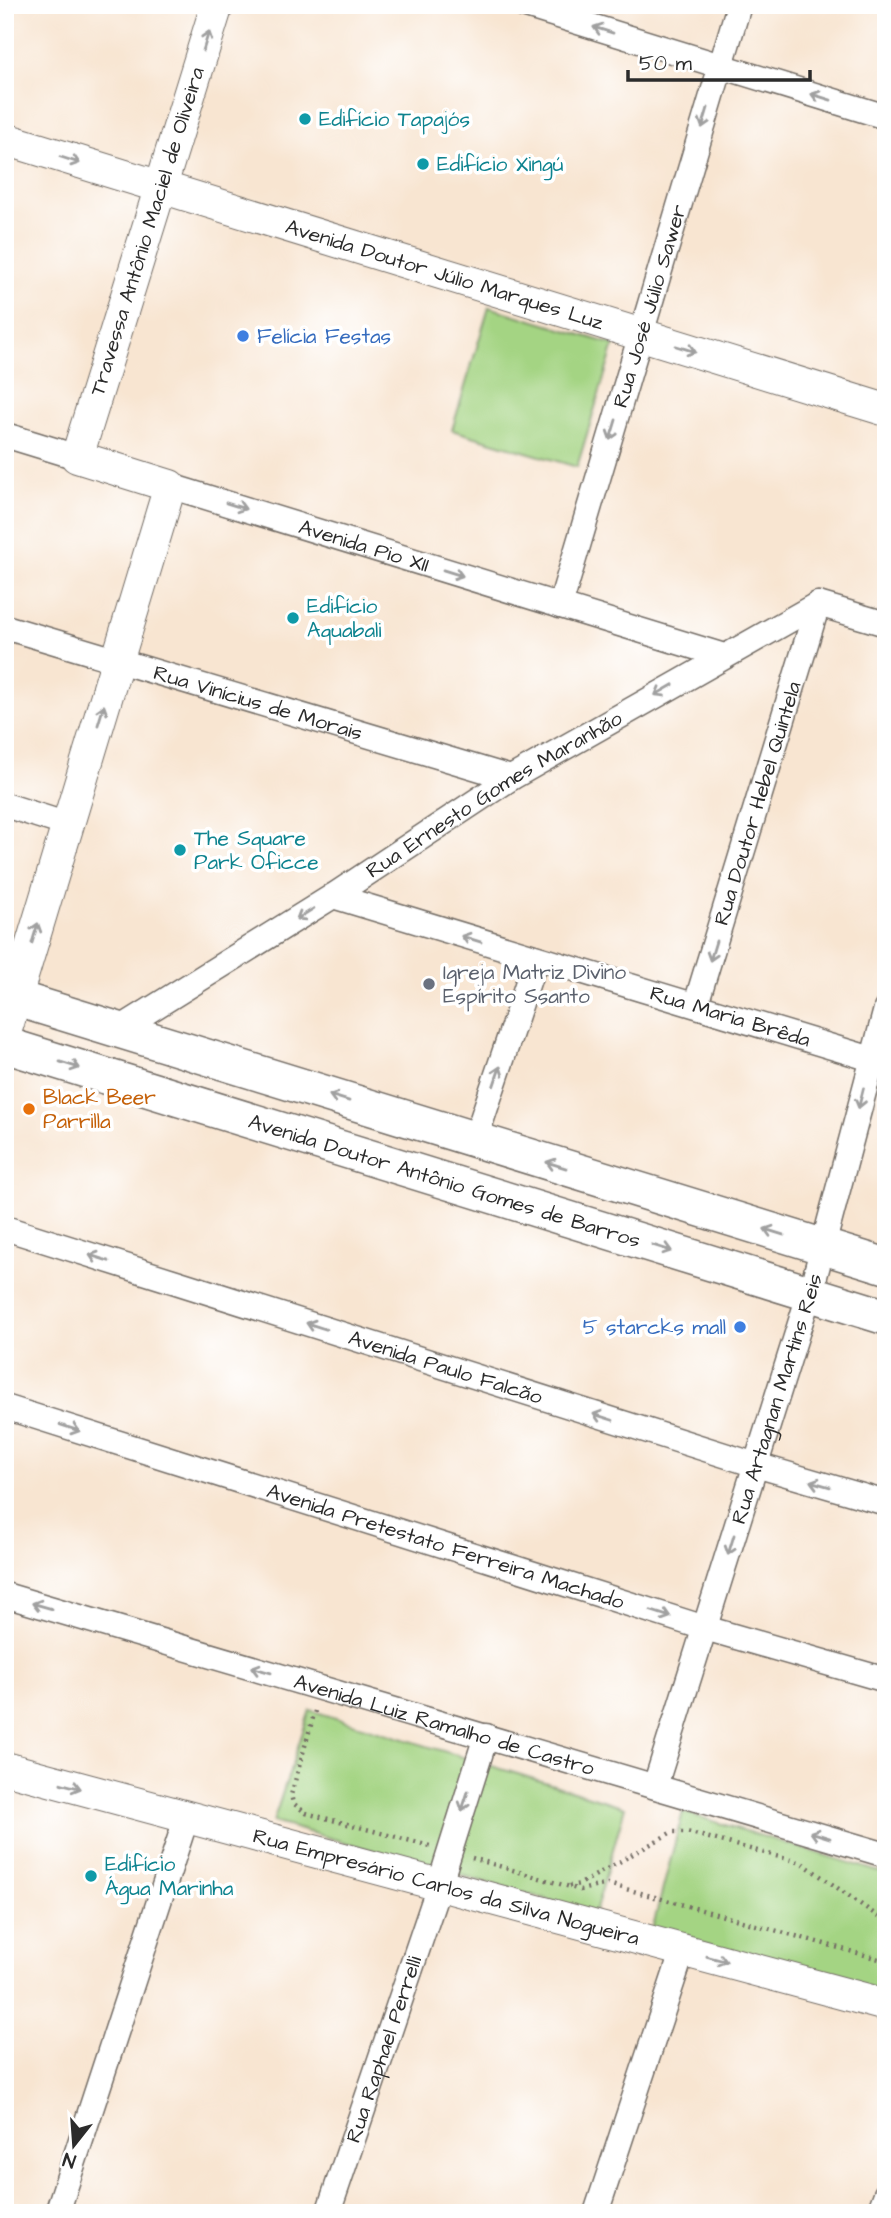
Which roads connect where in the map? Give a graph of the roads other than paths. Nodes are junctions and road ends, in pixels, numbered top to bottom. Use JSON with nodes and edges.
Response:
{"nodes":[{"id":1,"x":217,"y":5,"type":"edge"},
{"id":2,"x":523,"y":5,"type":"edge"},
{"id":3,"x":739,"y":5,"type":"edge"},
{"id":4,"x":721,"y":66,"type":"junction"},
{"id":5,"x":886,"y":117,"type":"edge"},
{"id":6,"x":5,"y":139,"type":"edge"},
{"id":7,"x":160,"y":189,"type":"junction"},
{"id":8,"x":641,"y":335,"type":"junction"},
{"id":9,"x":886,"y":410,"type":"edge"},
{"id":10,"x":5,"y":435,"type":"edge"},
{"id":11,"x":77,"y":457,"type":"junction"},
{"id":12,"x":170,"y":486,"type":"junction"},
{"id":13,"x":818,"y":604,"type":"junction"},
{"id":14,"x":561,"y":606,"type":"junction"},
{"id":15,"x":886,"y":624,"type":"edge"},
{"id":16,"x":5,"y":627,"type":"edge"},
{"id":17,"x":724,"y":656,"type":"junction"},
{"id":18,"x":118,"y":662,"type":"junction"},
{"id":19,"x":511,"y":778,"type":"junction"},
{"id":20,"x":5,"y":805,"type":"edge"},
{"id":21,"x":68,"y":825,"type":"junction"},
{"id":22,"x":333,"y":896,"type":"junction"},
{"id":23,"x":536,"y":958,"type":"junction"},
{"id":24,"x":10,"y":997,"type":"edge"},
{"id":25,"x":696,"y":1004,"type":"junction"},
{"id":26,"x":886,"y":1009,"type":"edge"},
{"id":27,"x":118,"y":1030,"type":"junction"},
{"id":28,"x":5,"y":1033,"type":"edge"},
{"id":29,"x":5,"y":1045,"type":"edge"},
{"id":30,"x":878,"y":1061,"type":"edge"},
{"id":31,"x":475,"y":1140,"type":"junction"},
{"id":32,"x":5,"y":1228,"type":"edge"},
{"id":33,"x":823,"y":1247,"type":"junction"},
{"id":34,"x":886,"y":1266,"type":"edge"},
{"id":35,"x":810,"y":1293,"type":"junction"},
{"id":36,"x":886,"y":1317,"type":"edge"},
{"id":37,"x":5,"y":1407,"type":"edge"},
{"id":38,"x":755,"y":1465,"type":"junction"},
{"id":39,"x":886,"y":1503,"type":"edge"},
{"id":40,"x":5,"y":1595,"type":"edge"},
{"id":41,"x":705,"y":1628,"type":"junction"},
{"id":42,"x":886,"y":1680,"type":"edge"},
{"id":43,"x":486,"y":1736,"type":"junction"},
{"id":44,"x":5,"y":1769,"type":"edge"},
{"id":45,"x":655,"y":1786,"type":"junction"},
{"id":46,"x":187,"y":1816,"type":"junction"},
{"id":47,"x":886,"y":1855,"type":"edge"},
{"id":48,"x":440,"y":1884,"type":"junction"},
{"id":49,"x":683,"y":1950,"type":"junction"},
{"id":50,"x":886,"y":2006,"type":"edge"},
{"id":51,"x":886,"y":2194,"type":"edge"},
{"id":52,"x":57,"y":2213,"type":"edge"},
{"id":53,"x":328,"y":2213,"type":"edge"},
{"id":54,"x":596,"y":2213,"type":"edge"},
{"id":55,"x":879,"y":2213,"type":"edge"}],
"edges":[{"from":7,"to":1,"type":"street","name":"Travessa Antônio Maciel de Oliveira","one_way":true},
{"from":4,"to":2,"type":"street","one_way":true},
{"from":3,"to":4,"type":"street","name":"Rua José Júlio Sawer"},
{"from":5,"to":4,"type":"street","one_way":true},
{"from":4,"to":8,"type":"street","name":"Rua José Júlio Sawer","one_way":true},
{"from":6,"to":7,"type":"street","name":"Avenida Doutor Júlio Marques Luz","one_way":true},
{"from":7,"to":8,"type":"street","name":"Avenida Doutor Júlio Marques Luz"},
{"from":7,"to":11,"type":"street","name":"Travessa Antônio Maciel de Oliveira"},
{"from":8,"to":9,"type":"street","name":"Avenida Doutor Júlio Marques Luz","one_way":true},
{"from":8,"to":14,"type":"street","name":"Rua José Júlio Sawer","one_way":true},
{"from":10,"to":11,"type":"street","name":"Avenida Pio XII"},
{"from":11,"to":12,"type":"street","name":"Avenida Pio XII"},
{"from":12,"to":14,"type":"street","name":"Avenida Pio XII","one_way":true},
{"from":12,"to":18,"type":"street"},
{"from":13,"to":15,"type":"street"},
{"from":13,"to":17,"type":"street","name":"Rua Ernesto Gomes Maranhão"},
{"from":13,"to":25,"type":"street","name":"Rua Doutor Hebel Quintela","one_way":true},
{"from":14,"to":17,"type":"street","name":"Avenida Pio XII"},
{"from":16,"to":18,"type":"street","name":"Rua Vinícius de Morais"},
{"from":17,"to":19,"type":"street","name":"Rua Ernesto Gomes Maranhão","one_way":true},
{"from":18,"to":19,"type":"street","name":"Rua Vinícius de Morais"},
{"from":21,"to":18,"type":"street","one_way":true},
{"from":19,"to":22,"type":"street","name":"Rua Ernesto Gomes Maranhão"},
{"from":20,"to":21,"type":"street"},
{"from":24,"to":21,"type":"street","one_way":true},
{"from":23,"to":22,"type":"street","name":"Rua Maria Brêda","one_way":true},
{"from":22,"to":27,"type":"street","name":"Rua Ernesto Gomes Maranhão","one_way":true},
{"from":23,"to":25,"type":"street","name":"Rua Maria Brêda"},
{"from":31,"to":23,"type":"street","one_way":true},
{"from":24,"to":27,"type":"main road"},
{"from":24,"to":28,"type":"street"},
{"from":25,"to":30,"type":"street","name":"Rua Maria Brêda"},
{"from":26,"to":30,"type":"street","name":"Rua Artagnan Martins Reis"},
{"from":31,"to":27,"type":"main road","one_way":true},
{"from":29,"to":35,"type":"main road","name":"Avenida Doutor Antônio Gomes de Barros","one_way":true},
{"from":30,"to":33,"type":"street","name":"Rua Artagnan Martins Reis","one_way":true},
{"from":33,"to":31,"type":"main road","one_way":true},
{"from":38,"to":32,"type":"street","name":"Avenida Paulo Falcão","one_way":true},
{"from":33,"to":34,"type":"main road"},
{"from":33,"to":35,"type":"street","name":"Rua Artagnan Martins Reis"},
{"from":35,"to":36,"type":"main road","name":"Avenida Doutor Antônio Gomes de Barros"},
{"from":35,"to":38,"type":"street","name":"Rua Artagnan Martins Reis"},
{"from":37,"to":41,"type":"street","name":"Avenida Pretestato Ferreira Machado","one_way":true},
{"from":39,"to":38,"type":"street","name":"Avenida Paulo Falcão","one_way":true},
{"from":38,"to":41,"type":"street","name":"Rua Artagnan Martins Reis","one_way":true},
{"from":43,"to":40,"type":"street","name":"Avenida Luiz Ramalho de Castro","one_way":true},
{"from":41,"to":42,"type":"street","name":"Avenida Pretestato Ferreira Machado"},
{"from":41,"to":45,"type":"street","name":"Rua Artagnan Martins Reis"},
{"from":43,"to":45,"type":"street","name":"Avenida Luiz Ramalho de Castro"},
{"from":43,"to":48,"type":"street","name":"Rua Raphael Perrelli","one_way":true},
{"from":44,"to":46,"type":"street","name":"Rua Empresário Carlos da Silva Nogueira","one_way":true},
{"from":47,"to":45,"type":"street","name":"Avenida Luiz Ramalho de Castro","one_way":true},
{"from":46,"to":48,"type":"street","name":"Rua Empresário Carlos da Silva Nogueira"},
{"from":46,"to":52,"type":"street"},
{"from":48,"to":49,"type":"street","name":"Rua Empresário Carlos da Silva Nogueira"},
{"from":48,"to":53,"type":"street","name":"Rua Raphael Perrelli"},
{"from":49,"to":50,"type":"street","name":"Rua Empresário Carlos da Silva Nogueira","one_way":true},
{"from":49,"to":54,"type":"street"},
{"from":51,"to":55,"type":"street"}]}
